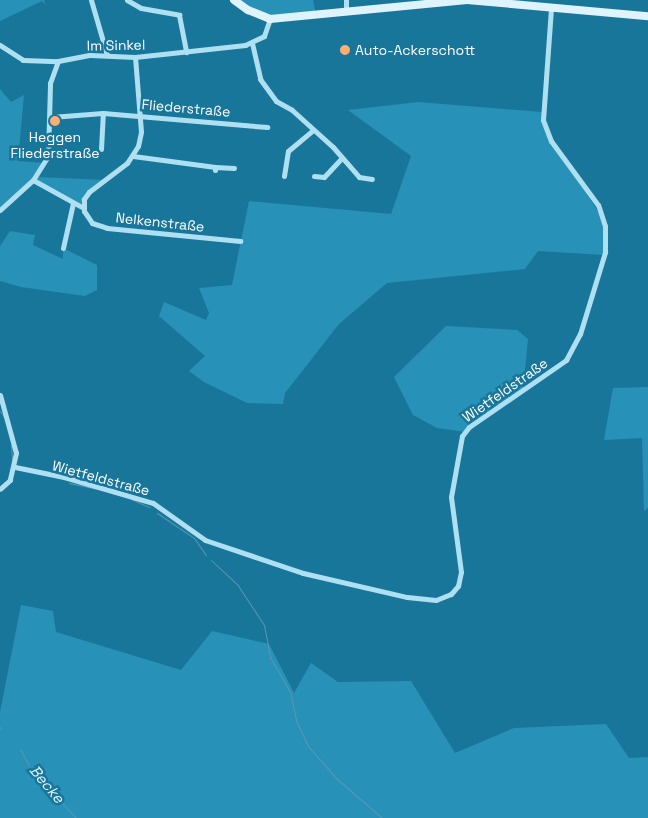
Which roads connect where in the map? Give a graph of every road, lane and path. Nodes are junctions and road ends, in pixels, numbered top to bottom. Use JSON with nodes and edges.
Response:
{"nodes":[{"id":1,"x":91,"y":0,"type":"edge"},
{"id":2,"x":127,"y":0,"type":"edge"},
{"id":3,"x":234,"y":0,"type":"edge"},
{"id":4,"x":346,"y":0,"type":"edge"},
{"id":5,"x":467,"y":0,"type":"edge"},
{"id":6,"x":423,"y":1,"type":"edge"},
{"id":7,"x":551,"y":8,"type":"junction"},
{"id":8,"x":346,"y":11,"type":"junction"},
{"id":9,"x":648,"y":16,"type":"edge"},
{"id":10,"x":270,"y":18,"type":"junction"},
{"id":11,"x":252,"y":43,"type":"junction"},
{"id":12,"x":0,"y":45,"type":"edge"},
{"id":13,"x":186,"y":52,"type":"junction"},
{"id":14,"x":107,"y":54,"type":"junction"},
{"id":15,"x":135,"y":57,"type":"junction"},
{"id":16,"x":58,"y":62,"type":"junction"},
{"id":17,"x":103,"y":113,"type":"junction"},
{"id":18,"x":139,"y":115,"type":"junction"},
{"id":19,"x":51,"y":117,"type":"junction"},
{"id":20,"x":267,"y":127,"type":"dead end"},
{"id":21,"x":312,"y":132,"type":"junction"},
{"id":22,"x":101,"y":149,"type":"dead end"},
{"id":23,"x":133,"y":156,"type":"junction"},
{"id":24,"x":342,"y":158,"type":"junction"},
{"id":25,"x":234,"y":168,"type":"dead end"},
{"id":26,"x":284,"y":176,"type":"dead end"},
{"id":27,"x":314,"y":176,"type":"dead end"},
{"id":28,"x":372,"y":179,"type":"dead end"},
{"id":29,"x":34,"y":180,"type":"junction"},
{"id":30,"x":73,"y":203,"type":"junction"},
{"id":31,"x":82,"y":207,"type":"junction"},
{"id":32,"x":0,"y":210,"type":"edge"},
{"id":33,"x":240,"y":241,"type":"dead end"},
{"id":34,"x":63,"y":248,"type":"dead end"},
{"id":35,"x":0,"y":395,"type":"edge"},
{"id":36,"x":15,"y":467,"type":"junction"},
{"id":37,"x":0,"y":489,"type":"edge"}],
"edges":[{"from":1,"to":14,"type":"street"},
{"from":2,"to":13,"type":"street"},
{"from":3,"to":10,"type":"main road"},
{"from":4,"to":8,"type":"street"},
{"from":5,"to":6,"type":"main road"},
{"from":5,"to":7,"type":"main road"},
{"from":6,"to":8,"type":"main road"},
{"from":7,"to":9,"type":"main road"},
{"from":7,"to":36,"type":"street","name":"Wietfeldstraße"},
{"from":8,"to":10,"type":"main road"},
{"from":10,"to":11,"type":"street"},
{"from":11,"to":13,"type":"street","name":"Im Sinkel"},
{"from":11,"to":21,"type":"street"},
{"from":12,"to":16,"type":"street","name":"Im Sinkel"},
{"from":13,"to":15,"type":"street","name":"Im Sinkel"},
{"from":14,"to":15,"type":"street","name":"Im Sinkel"},
{"from":14,"to":16,"type":"street","name":"Im Sinkel"},
{"from":15,"to":18,"type":"street"},
{"from":16,"to":19,"type":"street"},
{"from":17,"to":18,"type":"street","name":"Fliederstraße"},
{"from":17,"to":19,"type":"street","name":"Fliederstraße"},
{"from":17,"to":22,"type":"street"},
{"from":18,"to":20,"type":"street","name":"Fliederstraße"},
{"from":18,"to":23,"type":"street"},
{"from":19,"to":29,"type":"street"},
{"from":21,"to":24,"type":"street"},
{"from":21,"to":26,"type":"street"},
{"from":23,"to":25,"type":"street"},
{"from":23,"to":31,"type":"street"},
{"from":24,"to":27,"type":"street"},
{"from":24,"to":28,"type":"street"},
{"from":29,"to":30,"type":"street"},
{"from":29,"to":32,"type":"street"},
{"from":30,"to":31,"type":"street"},
{"from":30,"to":34,"type":"street"},
{"from":31,"to":33,"type":"street","name":"Nelkenstraße"},
{"from":35,"to":36,"type":"street"},
{"from":36,"to":37,"type":"street"}]}
